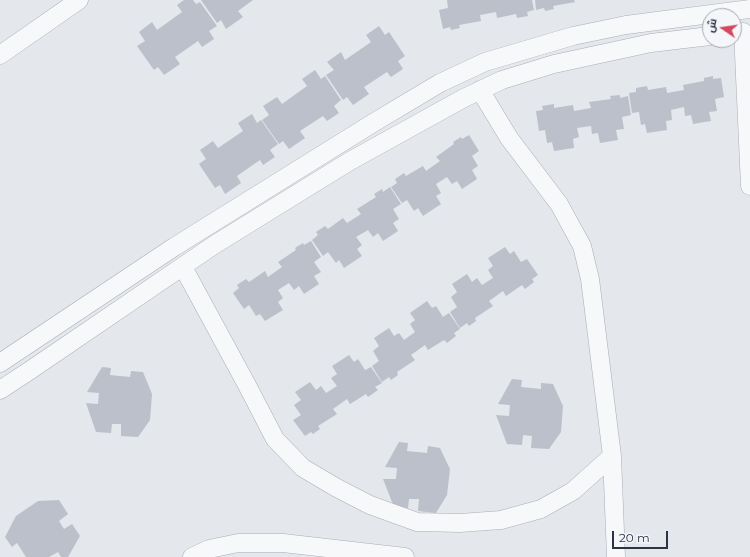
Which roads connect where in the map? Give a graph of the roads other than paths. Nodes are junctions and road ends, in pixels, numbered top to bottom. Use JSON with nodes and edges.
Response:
{"nodes":[{"id":1,"x":79,"y":0,"type":"edge"},
{"id":2,"x":57,"y":6,"type":"edge"},
{"id":3,"x":746,"y":6,"type":"edge"},
{"id":4,"x":742,"y":32,"type":"edge"},
{"id":5,"x":702,"y":37,"type":"edge"},
{"id":6,"x":0,"y":55,"type":"edge"},
{"id":7,"x":480,"y":90,"type":"junction"},
{"id":8,"x":750,"y":163,"type":"edge"},
{"id":9,"x":750,"y":186,"type":"edge"},
{"id":10,"x":183,"y":267,"type":"junction"},
{"id":11,"x":0,"y":363,"type":"edge"},
{"id":12,"x":0,"y":390,"type":"edge"},
{"id":13,"x":612,"y":456,"type":"junction"},
{"id":14,"x":298,"y":545,"type":"junction"},
{"id":15,"x":192,"y":557,"type":"edge"},
{"id":16,"x":279,"y":557,"type":"edge"},
{"id":17,"x":405,"y":557,"type":"edge"},
{"id":18,"x":616,"y":557,"type":"edge"}],
"edges":[{"from":1,"to":2,"type":"street"},
{"from":2,"to":6,"type":"street"},
{"from":3,"to":11,"type":"street"},
{"from":4,"to":8,"type":"street"},
{"from":5,"to":7,"type":"street"},
{"from":7,"to":10,"type":"street"},
{"from":7,"to":13,"type":"street"},
{"from":8,"to":9,"type":"street"},
{"from":10,"to":12,"type":"street"},
{"from":10,"to":13,"type":"street"},
{"from":13,"to":18,"type":"street"},
{"from":14,"to":15,"type":"street"},
{"from":14,"to":16,"type":"street"},
{"from":14,"to":17,"type":"street"}]}
